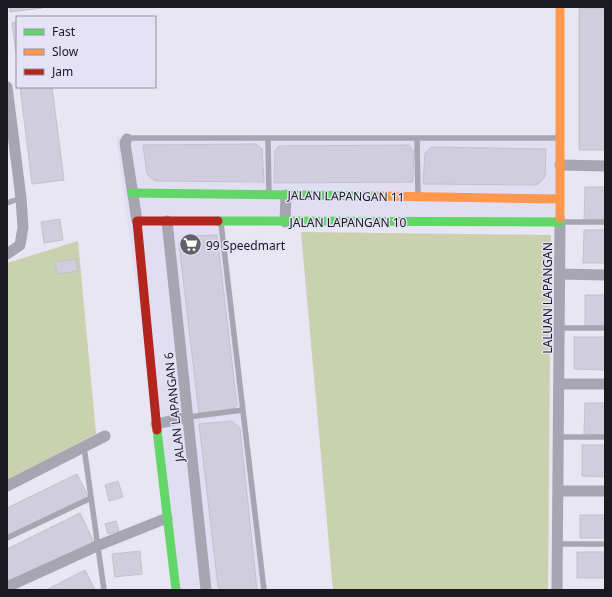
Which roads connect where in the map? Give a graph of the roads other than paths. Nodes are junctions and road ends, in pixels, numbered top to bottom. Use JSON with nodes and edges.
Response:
{"nodes":[{"id":1,"x":560,"y":7,"type":"edge"},
{"id":2,"x":7,"y":87,"type":"edge"},
{"id":3,"x":8,"y":108,"type":"edge"},
{"id":4,"x":560,"y":138,"type":"junction"},
{"id":5,"x":127,"y":139,"type":"joint"},
{"id":6,"x":268,"y":139,"type":"junction"},
{"id":7,"x":417,"y":139,"type":"junction"},
{"id":8,"x":11,"y":153,"type":"edge"},
{"id":9,"x":560,"y":165,"type":"junction"},
{"id":10,"x":605,"y":166,"type":"edge"},
{"id":11,"x":132,"y":193,"type":"junction"},
{"id":12,"x":269,"y":195,"type":"junction"},
{"id":13,"x":286,"y":195,"type":"junction"},
{"id":14,"x":418,"y":197,"type":"junction"},
{"id":15,"x":21,"y":198,"type":"junction"},
{"id":16,"x":560,"y":198,"type":"junction"},
{"id":17,"x":7,"y":203,"type":"edge"},
{"id":18,"x":137,"y":221,"type":"junction"},
{"id":19,"x":167,"y":221,"type":"junction"},
{"id":20,"x":221,"y":221,"type":"junction"},
{"id":21,"x":285,"y":222,"type":"junction"},
{"id":22,"x":560,"y":222,"type":"junction"},
{"id":23,"x":605,"y":222,"type":"edge"},
{"id":24,"x":7,"y":254,"type":"edge"},
{"id":25,"x":560,"y":274,"type":"junction"},
{"id":26,"x":605,"y":275,"type":"edge"},
{"id":27,"x":559,"y":328,"type":"junction"},
{"id":28,"x":605,"y":328,"type":"edge"},
{"id":29,"x":559,"y":384,"type":"junction"},
{"id":30,"x":605,"y":384,"type":"edge"},
{"id":31,"x":243,"y":410,"type":"junction"},
{"id":32,"x":188,"y":417,"type":"junction"},
{"id":33,"x":156,"y":424,"type":"junction"},
{"id":34,"x":105,"y":436,"type":"dead end"},
{"id":35,"x":558,"y":437,"type":"junction"},
{"id":36,"x":605,"y":437,"type":"edge"},
{"id":37,"x":84,"y":447,"type":"junction"},
{"id":38,"x":7,"y":486,"type":"edge"},
{"id":39,"x":558,"y":491,"type":"junction"},
{"id":40,"x":605,"y":491,"type":"edge"},
{"id":41,"x":91,"y":498,"type":"junction"},
{"id":42,"x":167,"y":518,"type":"junction"},
{"id":43,"x":7,"y":538,"type":"edge"},
{"id":44,"x":557,"y":544,"type":"junction"},
{"id":45,"x":605,"y":544,"type":"edge"},
{"id":46,"x":98,"y":546,"type":"junction"},
{"id":47,"x":7,"y":587,"type":"edge"},
{"id":48,"x":104,"y":590,"type":"edge"},
{"id":49,"x":176,"y":590,"type":"edge"},
{"id":50,"x":206,"y":590,"type":"edge"},
{"id":51,"x":264,"y":590,"type":"edge"},
{"id":52,"x":557,"y":590,"type":"edge"}],
"edges":[{"from":1,"to":4,"type":"street","name":"LALUAN LAPANGAN"},
{"from":2,"to":3,"type":"street"},
{"from":3,"to":8,"type":"street"},
{"from":4,"to":7,"type":"lane"},
{"from":4,"to":9,"type":"street","name":"LALUAN LAPANGAN"},
{"from":5,"to":6,"type":"lane"},
{"from":5,"to":11,"type":"street"},
{"from":6,"to":7,"type":"lane"},
{"from":6,"to":12,"type":"lane"},
{"from":7,"to":14,"type":"lane"},
{"from":8,"to":15,"type":"street"},
{"from":9,"to":10,"type":"street"},
{"from":9,"to":16,"type":"street","name":"LALUAN LAPANGAN"},
{"from":11,"to":12,"type":"street","name":"JALAN LAPANGAN 11"},
{"from":11,"to":18,"type":"street"},
{"from":12,"to":13,"type":"street","name":"JALAN LAPANGAN 11"},
{"from":13,"to":14,"type":"street","name":"JALAN LAPANGAN 11"},
{"from":13,"to":21,"type":"street"},
{"from":14,"to":16,"type":"street","name":"JALAN LAPANGAN 11"},
{"from":15,"to":17,"type":"lane"},
{"from":15,"to":24,"type":"street"},
{"from":16,"to":22,"type":"street","name":"LALUAN LAPANGAN"},
{"from":18,"to":19,"type":"street","name":"JALAN LAPANGAN 10"},
{"from":18,"to":33,"type":"street"},
{"from":19,"to":20,"type":"street","name":"JALAN LAPANGAN 10"},
{"from":19,"to":32,"type":"street","name":"JALAN LAPANGAN 6"},
{"from":20,"to":21,"type":"street","name":"JALAN LAPANGAN 10"},
{"from":20,"to":31,"type":"lane"},
{"from":21,"to":22,"type":"street","name":"JALAN LAPANGAN 10"},
{"from":22,"to":23,"type":"lane"},
{"from":22,"to":25,"type":"street","name":"LALUAN LAPANGAN"},
{"from":25,"to":26,"type":"street"},
{"from":25,"to":27,"type":"street","name":"LALUAN LAPANGAN"},
{"from":27,"to":28,"type":"lane"},
{"from":27,"to":29,"type":"street","name":"LALUAN LAPANGAN"},
{"from":29,"to":30,"type":"street"},
{"from":29,"to":35,"type":"street","name":"LALUAN LAPANGAN"},
{"from":31,"to":32,"type":"lane"},
{"from":31,"to":51,"type":"lane"},
{"from":32,"to":33,"type":"street"},
{"from":32,"to":50,"type":"street","name":"JALAN LAPANGAN 6"},
{"from":33,"to":42,"type":"street"},
{"from":34,"to":37,"type":"street"},
{"from":35,"to":36,"type":"lane"},
{"from":35,"to":39,"type":"street","name":"LALUAN LAPANGAN"},
{"from":37,"to":38,"type":"street"},
{"from":37,"to":41,"type":"lane"},
{"from":39,"to":40,"type":"street"},
{"from":39,"to":44,"type":"street","name":"LALUAN LAPANGAN"},
{"from":41,"to":43,"type":"lane"},
{"from":41,"to":46,"type":"lane"},
{"from":42,"to":46,"type":"street"},
{"from":42,"to":49,"type":"street"},
{"from":44,"to":45,"type":"lane"},
{"from":44,"to":52,"type":"street","name":"LALUAN LAPANGAN"},
{"from":46,"to":47,"type":"street"},
{"from":46,"to":48,"type":"lane"}]}
